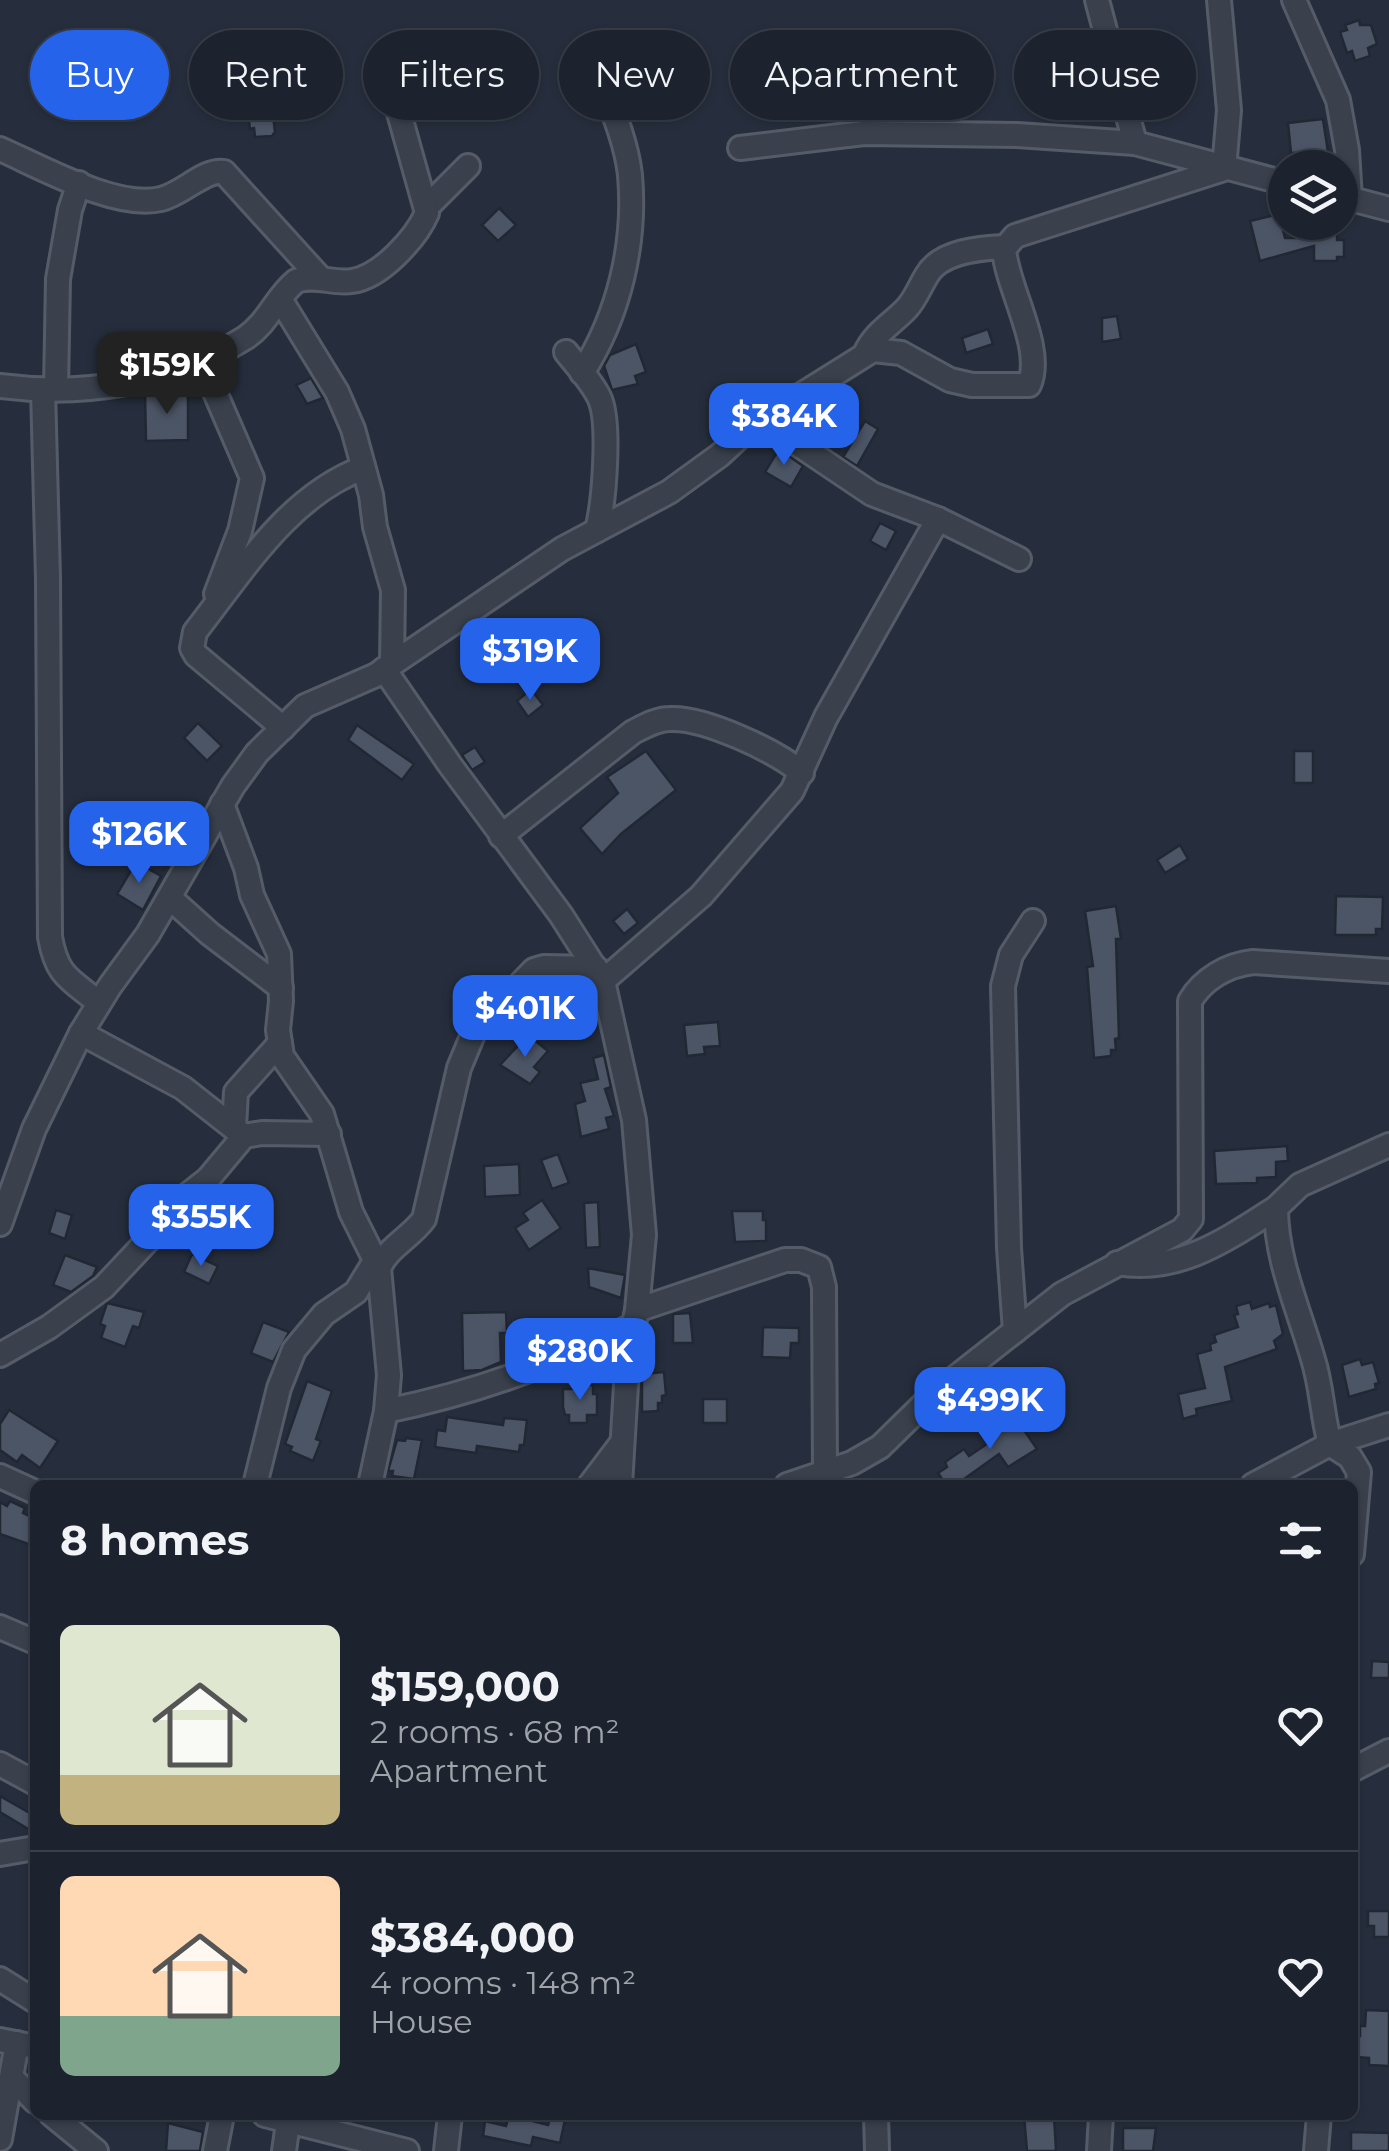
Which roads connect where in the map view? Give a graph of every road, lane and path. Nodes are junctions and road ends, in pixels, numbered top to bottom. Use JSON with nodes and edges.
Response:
{"nodes":[{"id":1,"x":1096,"y":0,"type":"edge"},
{"id":2,"x":1219,"y":0,"type":"edge"},
{"id":3,"x":1294,"y":0,"type":"edge"},
{"id":4,"x":401,"y":120,"type":"edge"},
{"id":5,"x":615,"y":120,"type":"edge"},
{"id":6,"x":1134,"y":144,"type":"junction"},
{"id":7,"x":740,"y":148,"type":"dead end"},
{"id":8,"x":0,"y":149,"type":"edge"},
{"id":9,"x":1347,"y":150,"type":"edge"},
{"id":10,"x":468,"y":166,"type":"dead end"},
{"id":11,"x":1224,"y":168,"type":"junction"},
{"id":12,"x":1268,"y":179,"type":"edge"},
{"id":13,"x":79,"y":183,"type":"junction"},
{"id":14,"x":1358,"y":201,"type":"edge"},
{"id":15,"x":427,"y":207,"type":"junction"},
{"id":16,"x":1389,"y":209,"type":"edge"},
{"id":17,"x":1005,"y":247,"type":"junction"},
{"id":18,"x":321,"y":279,"type":"junction"},
{"id":19,"x":280,"y":299,"type":"junction"},
{"id":20,"x":566,"y":352,"type":"dead end"},
{"id":21,"x":865,"y":354,"type":"junction"},
{"id":22,"x":201,"y":360,"type":"junction"},
{"id":23,"x":582,"y":373,"type":"junction"},
{"id":24,"x":0,"y":386,"type":"edge"},
{"id":25,"x":50,"y":390,"type":"junction"},
{"id":26,"x":762,"y":420,"type":"junction"},
{"id":27,"x":363,"y":468,"type":"junction"},
{"id":28,"x":938,"y":519,"type":"junction"},
{"id":29,"x":597,"y":530,"type":"junction"},
{"id":30,"x":1019,"y":559,"type":"dead end"},
{"id":31,"x":209,"y":614,"type":"junction"},
{"id":32,"x":388,"y":667,"type":"junction"},
{"id":33,"x":283,"y":728,"type":"junction"},
{"id":34,"x":802,"y":773,"type":"junction"},
{"id":35,"x":222,"y":804,"type":"junction"},
{"id":36,"x":501,"y":836,"type":"junction"},
{"id":37,"x":170,"y":898,"type":"junction"},
{"id":38,"x":1033,"y":921,"type":"dead end"},
{"id":39,"x":1389,"y":971,"type":"edge"},
{"id":40,"x":600,"y":975,"type":"junction"},
{"id":41,"x":281,"y":988,"type":"junction"},
{"id":42,"x":100,"y":1003,"type":"junction"},
{"id":43,"x":82,"y":1033,"type":"junction"},
{"id":44,"x":280,"y":1043,"type":"junction"},
{"id":45,"x":239,"y":1131,"type":"junction"},
{"id":46,"x":329,"y":1134,"type":"junction"},
{"id":47,"x":1389,"y":1146,"type":"edge"},
{"id":48,"x":1276,"y":1208,"type":"junction"},
{"id":49,"x":0,"y":1224,"type":"edge"},
{"id":50,"x":1117,"y":1263,"type":"junction"},
{"id":51,"x":377,"y":1265,"type":"junction"},
{"id":52,"x":634,"y":1318,"type":"junction"},
{"id":53,"x":1015,"y":1331,"type":"junction"},
{"id":54,"x":0,"y":1356,"type":"edge"},
{"id":55,"x":386,"y":1410,"type":"junction"},
{"id":56,"x":1389,"y":1425,"type":"edge"},
{"id":57,"x":621,"y":1444,"type":"junction"},
{"id":58,"x":1330,"y":1444,"type":"junction"},
{"id":59,"x":825,"y":1472,"type":"junction"},
{"id":60,"x":0,"y":1476,"type":"edge"},
{"id":61,"x":256,"y":1480,"type":"edge"},
{"id":62,"x":371,"y":1480,"type":"edge"},
{"id":63,"x":594,"y":1480,"type":"edge"},
{"id":64,"x":620,"y":1480,"type":"edge"},
{"id":65,"x":802,"y":1480,"type":"edge"},
{"id":66,"x":1262,"y":1480,"type":"edge"},
{"id":67,"x":1358,"y":1484,"type":"edge"},
{"id":68,"x":30,"y":1490,"type":"edge"},
{"id":69,"x":0,"y":1627,"type":"edge"},
{"id":70,"x":30,"y":1640,"type":"edge"},
{"id":71,"x":1389,"y":1751,"type":"edge"},
{"id":72,"x":0,"y":1764,"type":"edge"},
{"id":73,"x":1358,"y":1767,"type":"edge"},
{"id":74,"x":30,"y":1780,"type":"edge"},
{"id":75,"x":30,"y":1849,"type":"edge"},
{"id":76,"x":0,"y":1854,"type":"edge"},
{"id":77,"x":0,"y":1979,"type":"edge"},
{"id":78,"x":30,"y":1998,"type":"edge"},
{"id":79,"x":18,"y":2044,"type":"edge"},
{"id":80,"x":12,"y":2078,"type":"junction"},
{"id":81,"x":30,"y":2096,"type":"edge"},
{"id":82,"x":58,"y":2120,"type":"edge"},
{"id":83,"x":221,"y":2120,"type":"edge"},
{"id":84,"x":449,"y":2120,"type":"edge"},
{"id":85,"x":876,"y":2120,"type":"edge"},
{"id":86,"x":1101,"y":2120,"type":"edge"},
{"id":87,"x":1319,"y":2120,"type":"edge"},
{"id":88,"x":281,"y":2127,"type":"edge"},
{"id":89,"x":0,"y":2139,"type":"edge"},
{"id":90,"x":96,"y":2151,"type":"edge"},
{"id":91,"x":215,"y":2151,"type":"edge"},
{"id":92,"x":407,"y":2151,"type":"edge"},
{"id":93,"x":446,"y":2151,"type":"edge"},
{"id":94,"x":877,"y":2151,"type":"edge"},
{"id":95,"x":1100,"y":2151,"type":"edge"},
{"id":96,"x":1316,"y":2151,"type":"edge"}],
"edges":[{"from":1,"to":6,"type":"street"},
{"from":2,"to":11,"type":"street"},
{"from":3,"to":9,"type":"street"},
{"from":4,"to":15,"type":"street"},
{"from":5,"to":23,"type":"street"},
{"from":6,"to":7,"type":"street"},
{"from":6,"to":11,"type":"street"},
{"from":8,"to":13,"type":"street"},
{"from":10,"to":15,"type":"street"},
{"from":11,"to":12,"type":"street"},
{"from":11,"to":17,"type":"street"},
{"from":13,"to":18,"type":"street"},
{"from":13,"to":25,"type":"street"},
{"from":14,"to":16,"type":"street"},
{"from":15,"to":18,"type":"street"},
{"from":17,"to":21,"type":"street"},
{"from":17,"to":21,"type":"street"},
{"from":18,"to":19,"type":"street"},
{"from":19,"to":22,"type":"street"},
{"from":19,"to":27,"type":"street"},
{"from":20,"to":23,"type":"street"},
{"from":21,"to":26,"type":"street"},
{"from":22,"to":25,"type":"street"},
{"from":22,"to":31,"type":"street"},
{"from":23,"to":29,"type":"street"},
{"from":24,"to":25,"type":"street"},
{"from":25,"to":42,"type":"street"},
{"from":26,"to":28,"type":"street"},
{"from":26,"to":29,"type":"street"},
{"from":27,"to":31,"type":"street"},
{"from":27,"to":32,"type":"street"},
{"from":28,"to":30,"type":"street"},
{"from":28,"to":34,"type":"street"},
{"from":29,"to":32,"type":"street"},
{"from":31,"to":33,"type":"street"},
{"from":32,"to":33,"type":"street"},
{"from":32,"to":36,"type":"street"},
{"from":33,"to":35,"type":"street"},
{"from":34,"to":36,"type":"street"},
{"from":34,"to":40,"type":"street"},
{"from":35,"to":37,"type":"street"},
{"from":35,"to":41,"type":"street"},
{"from":36,"to":40,"type":"street"},
{"from":37,"to":41,"type":"street"},
{"from":37,"to":42,"type":"street"},
{"from":38,"to":53,"type":"street"},
{"from":39,"to":50,"type":"street"},
{"from":40,"to":51,"type":"street"},
{"from":40,"to":52,"type":"street"},
{"from":41,"to":44,"type":"street"},
{"from":42,"to":43,"type":"street"},
{"from":43,"to":45,"type":"street"},
{"from":43,"to":49,"type":"street"},
{"from":44,"to":45,"type":"street"},
{"from":44,"to":46,"type":"street"},
{"from":45,"to":46,"type":"street"},
{"from":45,"to":54,"type":"street"},
{"from":46,"to":51,"type":"street"},
{"from":47,"to":48,"type":"street"},
{"from":48,"to":50,"type":"street"},
{"from":48,"to":58,"type":"street"},
{"from":50,"to":53,"type":"street"},
{"from":51,"to":55,"type":"street"},
{"from":51,"to":61,"type":"street"},
{"from":52,"to":55,"type":"street"},
{"from":52,"to":57,"type":"street"},
{"from":52,"to":59,"type":"street"},
{"from":53,"to":59,"type":"street"},
{"from":55,"to":62,"type":"street"},
{"from":56,"to":58,"type":"street"},
{"from":57,"to":63,"type":"street"},
{"from":57,"to":64,"type":"street"},
{"from":58,"to":66,"type":"street"},
{"from":58,"to":67,"type":"street"},
{"from":59,"to":65,"type":"street"},
{"from":60,"to":68,"type":"street"},
{"from":69,"to":70,"type":"street"},
{"from":71,"to":73,"type":"street"},
{"from":72,"to":74,"type":"street"},
{"from":75,"to":76,"type":"street"},
{"from":77,"to":78,"type":"street"},
{"from":79,"to":80,"type":"street"},
{"from":80,"to":81,"type":"street"},
{"from":80,"to":89,"type":"street"},
{"from":82,"to":90,"type":"street"},
{"from":83,"to":91,"type":"street"},
{"from":84,"to":93,"type":"street"},
{"from":85,"to":94,"type":"street"},
{"from":86,"to":95,"type":"street"},
{"from":87,"to":96,"type":"street"},
{"from":88,"to":92,"type":"street"}]}
